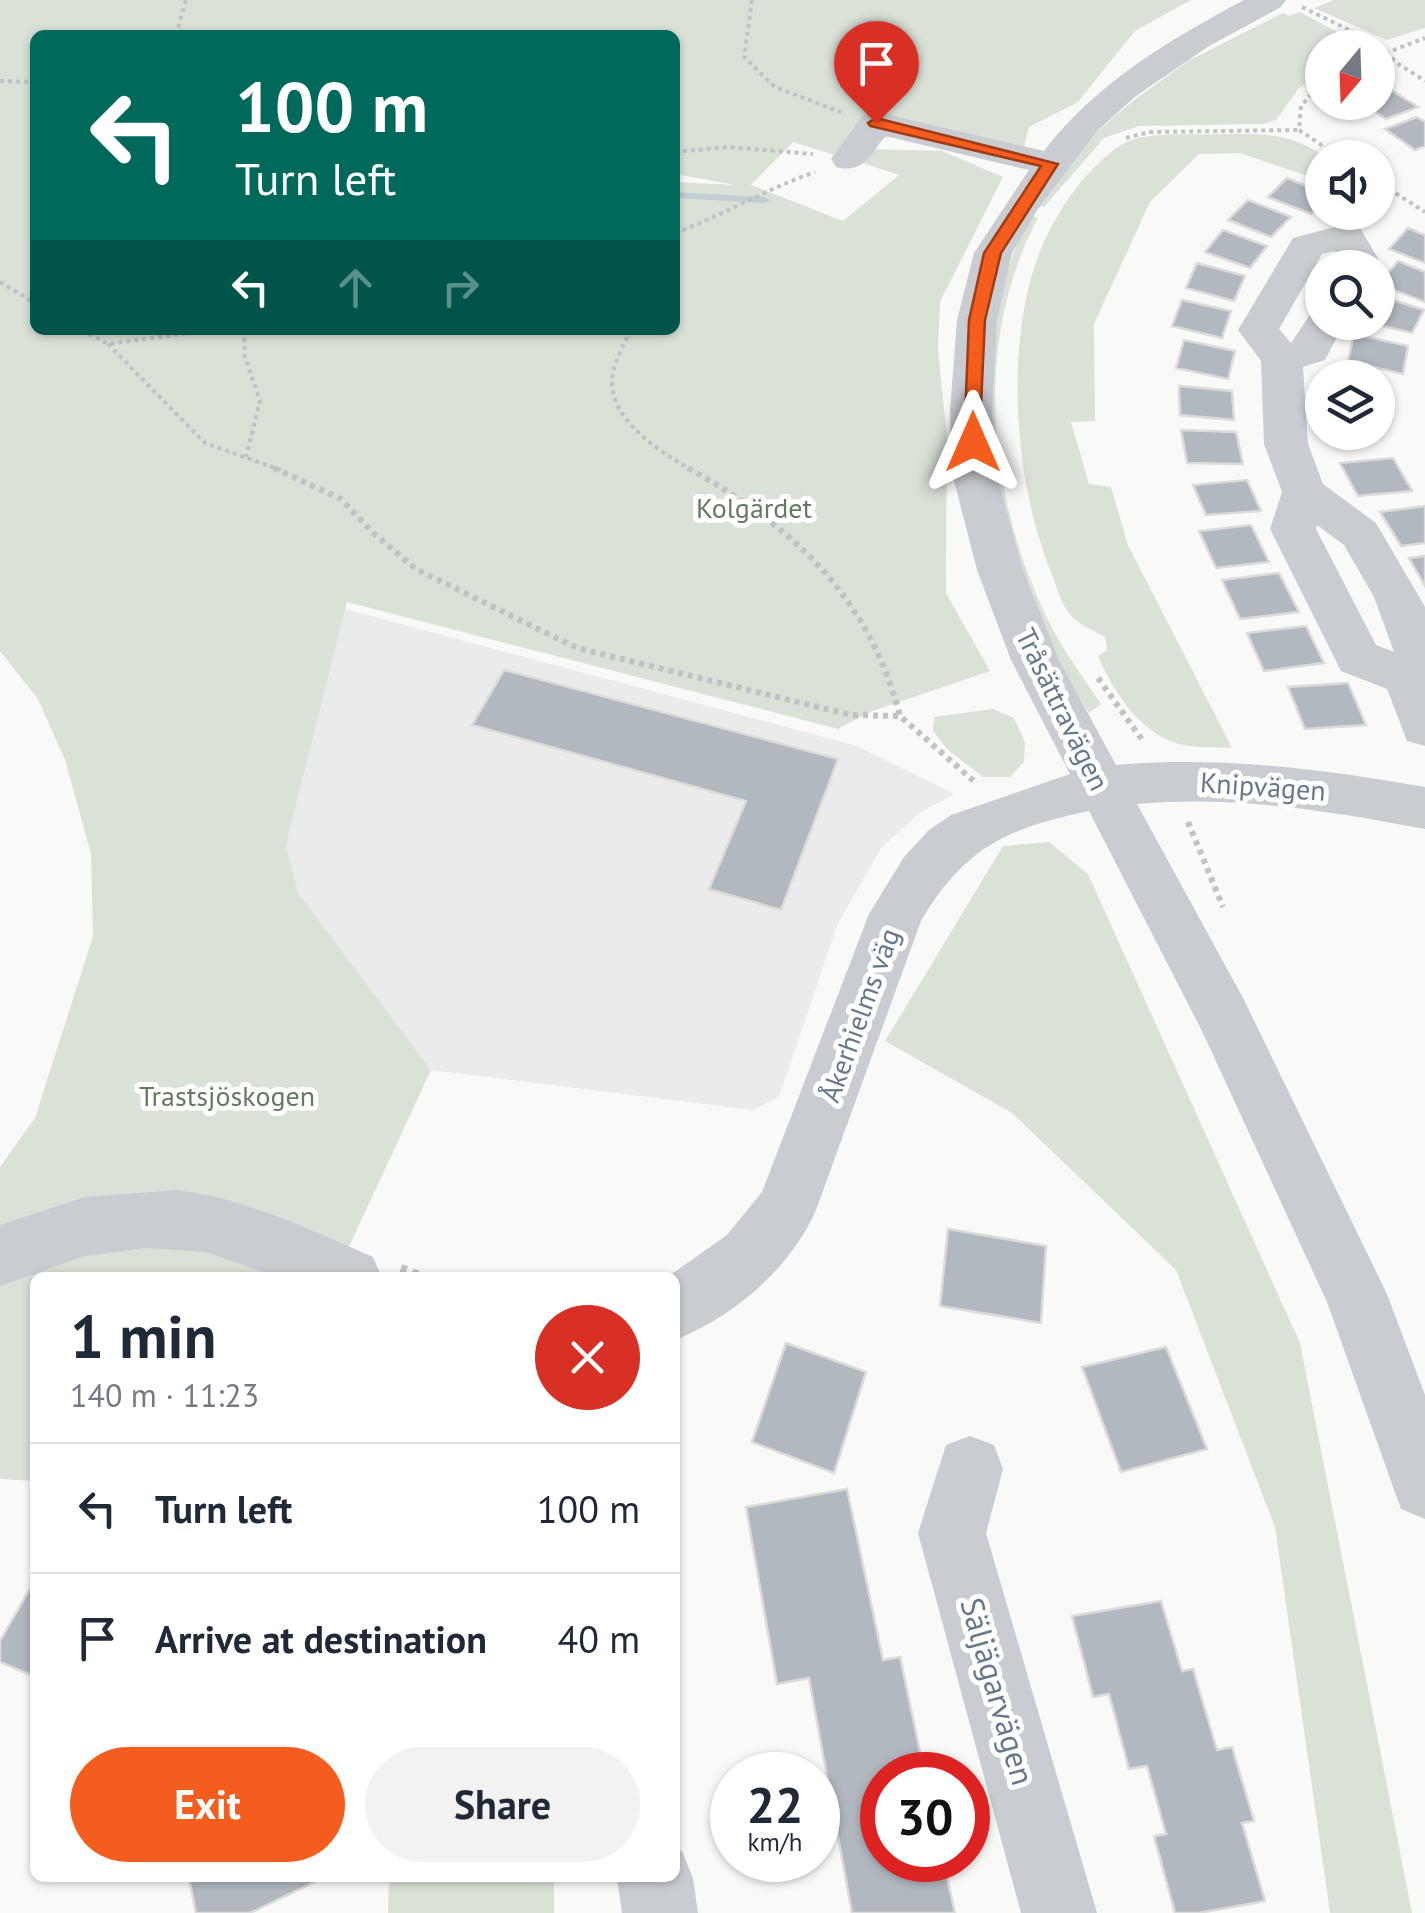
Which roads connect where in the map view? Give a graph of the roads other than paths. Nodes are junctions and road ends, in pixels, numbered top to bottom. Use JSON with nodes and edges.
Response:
{"nodes":[{"id":1,"x":1269,"y":0,"type":"edge"},
{"id":2,"x":849,"y":159,"type":"road end"},
{"id":3,"x":1050,"y":164,"type":"junction"},
{"id":4,"x":1354,"y":250,"type":"edge"},
{"id":5,"x":1316,"y":340,"type":"edge"},
{"id":6,"x":1282,"y":359,"type":"junction"},
{"id":7,"x":1304,"y":492,"type":"junction"},
{"id":8,"x":1407,"y":677,"type":"junction"},
{"id":9,"x":1425,"y":727,"type":"edge"},
{"id":10,"x":1099,"y":788,"type":"junction"},
{"id":11,"x":1425,"y":808,"type":"edge"},
{"id":12,"x":0,"y":1256,"type":"edge"},
{"id":13,"x":336,"y":1272,"type":"edge"},
{"id":14,"x":680,"y":1305,"type":"edge"},
{"id":15,"x":970,"y":1469,"type":"dead end"},
{"id":16,"x":1425,"y":1485,"type":"edge"},
{"id":17,"x":656,"y":1882,"type":"edge"},
{"id":18,"x":660,"y":1913,"type":"edge"},
{"id":19,"x":1059,"y":1913,"type":"edge"}],
"edges":[{"from":1,"to":3,"type":"street","name":"Tråsättravägen"},
{"from":2,"to":3,"type":"street"},
{"from":3,"to":10,"type":"street","name":"Tråsättravägen"},
{"from":4,"to":6,"type":"street"},
{"from":5,"to":6,"type":"street"},
{"from":6,"to":7,"type":"street"},
{"from":7,"to":8,"type":"street"},
{"from":7,"to":8,"type":"street"},
{"from":8,"to":9,"type":"street"},
{"from":10,"to":11,"type":"street","name":"Knipvägen"},
{"from":10,"to":14,"type":"street","name":"Åkerhielms väg"},
{"from":10,"to":16,"type":"street","name":"Tråsättravägen"},
{"from":12,"to":13,"type":"street"},
{"from":15,"to":19,"type":"street","name":"Säljägarvägen"},
{"from":17,"to":18,"type":"street"}]}
